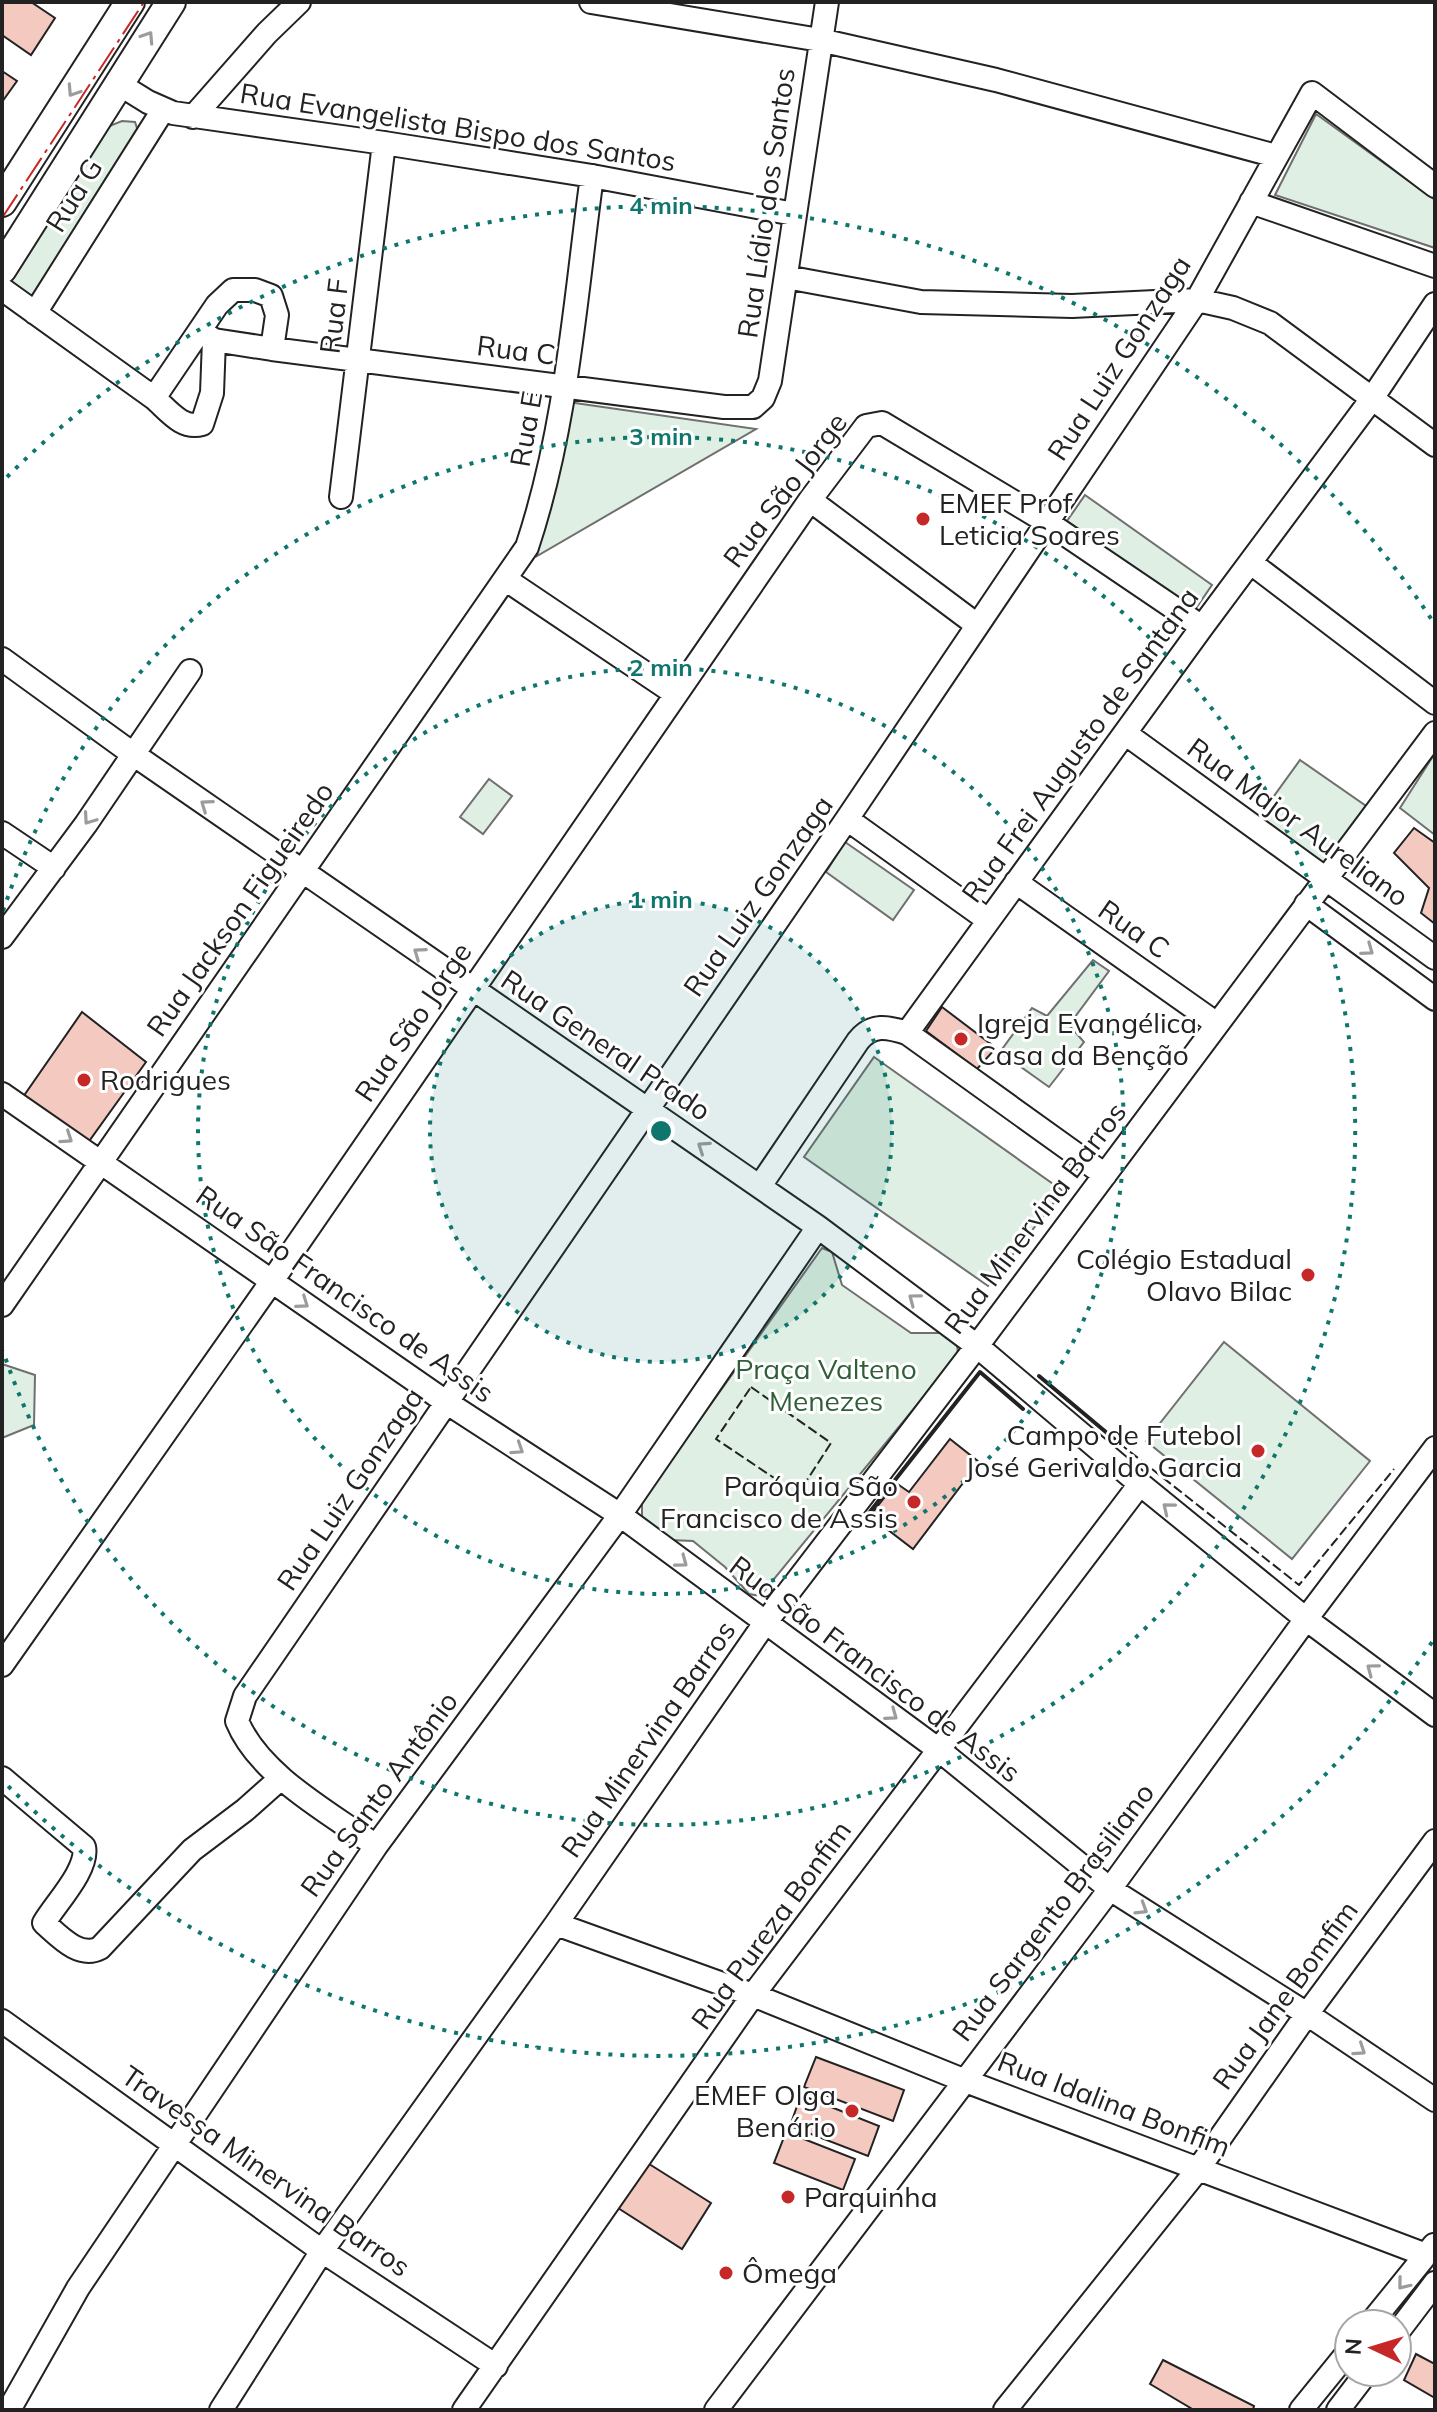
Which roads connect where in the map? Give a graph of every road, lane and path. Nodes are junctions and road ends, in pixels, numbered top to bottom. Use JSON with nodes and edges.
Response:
{"nodes":[{"id":1,"x":130,"y":2,"type":"edge"},
{"id":2,"x":171,"y":2,"type":"edge"},
{"id":3,"x":299,"y":2,"type":"edge"},
{"id":4,"x":591,"y":2,"type":"edge"},
{"id":5,"x":827,"y":2,"type":"edge"},
{"id":6,"x":820,"y":40,"type":"junction"},
{"id":7,"x":119,"y":84,"type":"junction"},
{"id":8,"x":163,"y":110,"type":"junction"},
{"id":9,"x":193,"y":117,"type":"junction"},
{"id":10,"x":384,"y":143,"type":"junction"},
{"id":11,"x":1276,"y":156,"type":"junction"},
{"id":12,"x":592,"y":176,"type":"junction"},
{"id":13,"x":1435,"y":186,"type":"edge"},
{"id":14,"x":2,"y":202,"type":"edge"},
{"id":15,"x":1251,"y":202,"type":"junction"},
{"id":16,"x":794,"y":214,"type":"junction"},
{"id":17,"x":1435,"y":266,"type":"edge"},
{"id":18,"x":2,"y":269,"type":"edge"},
{"id":19,"x":786,"y":277,"type":"junction"},
{"id":20,"x":2,"y":289,"type":"edge"},
{"id":21,"x":1197,"y":300,"type":"junction"},
{"id":22,"x":1435,"y":304,"type":"edge"},
{"id":23,"x":35,"y":313,"type":"junction"},
{"id":24,"x":207,"y":336,"type":"junction"},
{"id":25,"x":272,"y":349,"type":"junction"},
{"id":26,"x":359,"y":360,"type":"junction"},
{"id":27,"x":564,"y":387,"type":"junction"},
{"id":28,"x":154,"y":398,"type":"junction"},
{"id":29,"x":1371,"y":400,"type":"junction"},
{"id":30,"x":753,"y":407,"type":"joint"},
{"id":31,"x":1435,"y":445,"type":"edge"},
{"id":32,"x":341,"y":497,"type":"dead end"},
{"id":33,"x":810,"y":500,"type":"junction"},
{"id":34,"x":1047,"y":522,"type":"junction"},
{"id":35,"x":527,"y":547,"type":"joint"},
{"id":36,"x":1251,"y":563,"type":"junction"},
{"id":37,"x":505,"y":579,"type":"junction"},
{"id":38,"x":977,"y":625,"type":"junction"},
{"id":39,"x":1202,"y":627,"type":"junction"},
{"id":40,"x":2,"y":659,"type":"edge"},
{"id":41,"x":190,"y":671,"type":"dead end"},
{"id":42,"x":676,"y":694,"type":"junction"},
{"id":43,"x":1435,"y":703,"type":"edge"},
{"id":44,"x":1435,"y":733,"type":"edge"},
{"id":45,"x":1126,"y":734,"type":"junction"},
{"id":46,"x":133,"y":754,"type":"junction"},
{"id":47,"x":847,"y":819,"type":"junction"},
{"id":48,"x":2,"y":833,"type":"edge"},
{"id":49,"x":54,"y":868,"type":"junction"},
{"id":50,"x":302,"y":871,"type":"junction"},
{"id":51,"x":1326,"y":879,"type":"junction"},
{"id":52,"x":1016,"y":882,"type":"junction"},
{"id":53,"x":1306,"y":904,"type":"junction"},
{"id":54,"x":988,"y":920,"type":"junction"},
{"id":55,"x":2,"y":937,"type":"edge"},
{"id":56,"x":1435,"y":958,"type":"edge"},
{"id":57,"x":472,"y":989,"type":"junction"},
{"id":58,"x":1435,"y":999,"type":"edge"},
{"id":59,"x":1217,"y":1024,"type":"junction"},
{"id":60,"x":907,"y":1033,"type":"junction"},
{"id":61,"x":2,"y":1094,"type":"edge"},
{"id":62,"x":647,"y":1109,"type":"junction"},
{"id":63,"x":103,"y":1162,"type":"junction"},
{"id":64,"x":1105,"y":1175,"type":"junction"},
{"id":65,"x":760,"y":1186,"type":"junction"},
{"id":66,"x":818,"y":1227,"type":"junction"},
{"id":67,"x":272,"y":1281,"type":"junction"},
{"id":68,"x":2,"y":1305,"type":"edge"},
{"id":69,"x":977,"y":1346,"type":"junction"},
{"id":70,"x":446,"y":1402,"type":"junction"},
{"id":71,"x":1435,"y":1448,"type":"edge"},
{"id":72,"x":1140,"y":1484,"type":"junction"},
{"id":73,"x":620,"y":1515,"type":"junction"},
{"id":74,"x":1306,"y":1619,"type":"junction"},
{"id":75,"x":765,"y":1623,"type":"junction"},
{"id":76,"x":2,"y":1665,"type":"edge"},
{"id":77,"x":1435,"y":1715,"type":"edge"},
{"id":78,"x":939,"y":1750,"type":"junction"},
{"id":79,"x":2,"y":1778,"type":"edge"},
{"id":80,"x":281,"y":1778,"type":"junction"},
{"id":81,"x":1435,"y":1841,"type":"edge"},
{"id":82,"x":376,"y":1846,"type":"junction"},
{"id":83,"x":1110,"y":1889,"type":"junction"},
{"id":84,"x":556,"y":1924,"type":"junction"},
{"id":85,"x":753,"y":1995,"type":"junction"},
{"id":86,"x":1307,"y":2014,"type":"junction"},
{"id":87,"x":2,"y":2021,"type":"edge"},
{"id":88,"x":963,"y":2080,"type":"junction"},
{"id":89,"x":1435,"y":2100,"type":"edge"},
{"id":90,"x":174,"y":2144,"type":"junction"},
{"id":91,"x":1199,"y":2168,"type":"junction"},
{"id":92,"x":1431,"y":2250,"type":"edge"},
{"id":93,"x":322,"y":2251,"type":"junction"},
{"id":94,"x":1435,"y":2283,"type":"edge"},
{"id":95,"x":1383,"y":2308,"type":"edge"},
{"id":96,"x":1413,"y":2312,"type":"edge"},
{"id":97,"x":496,"y":2366,"type":"junction"},
{"id":98,"x":1333,"y":2371,"type":"edge"},
{"id":99,"x":1355,"y":2388,"type":"edge"},
{"id":100,"x":9,"y":2410,"type":"edge"},
{"id":101,"x":221,"y":2410,"type":"edge"},
{"id":102,"x":464,"y":2410,"type":"edge"},
{"id":103,"x":716,"y":2410,"type":"edge"},
{"id":104,"x":1005,"y":2410,"type":"edge"},
{"id":105,"x":1301,"y":2410,"type":"edge"},
{"id":106,"x":1338,"y":2410,"type":"edge"}],
"edges":[{"from":1,"to":14,"type":"main road","one_way":true},
{"from":7,"to":2,"type":"main road","one_way":true},
{"from":3,"to":9,"type":"street"},
{"from":4,"to":6,"type":"street"},
{"from":5,"to":6,"type":"street","name":"Rua Lídio dos Santos"},
{"from":6,"to":11,"type":"street"},
{"from":6,"to":16,"type":"street","name":"Rua Lídio dos Santos"},
{"from":7,"to":8,"type":"street","name":"Rua Evangelista Bispo dos Santos"},
{"from":7,"to":18,"type":"main road"},
{"from":8,"to":9,"type":"street","name":"Rua Evangelista Bispo dos Santos"},
{"from":8,"to":23,"type":"street","name":"Rua G"},
{"from":9,"to":10,"type":"street","name":"Rua Evangelista Bispo dos Santos"},
{"from":10,"to":12,"type":"street","name":"Rua Evangelista Bispo dos Santos"},
{"from":10,"to":26,"type":"street","name":"Rua F"},
{"from":11,"to":13,"type":"street","name":"Rua Luiz Gonzaga"},
{"from":11,"to":15,"type":"street","name":"Rua Luiz Gonzaga"},
{"from":12,"to":16,"type":"street","name":"Rua Evangelista Bispo dos Santos"},
{"from":12,"to":27,"type":"street","name":"Rua E"},
{"from":15,"to":17,"type":"street"},
{"from":15,"to":21,"type":"street","name":"Rua Luiz Gonzaga"},
{"from":16,"to":19,"type":"street","name":"Rua Lídio dos Santos"},
{"from":19,"to":21,"type":"street"},
{"from":19,"to":30,"type":"street","name":"Rua Lídio dos Santos"},
{"from":20,"to":23,"type":"street"},
{"from":21,"to":29,"type":"street"},
{"from":21,"to":34,"type":"street","name":"Rua Luiz Gonzaga"},
{"from":22,"to":29,"type":"street","name":"Rua Frei Augusto de Santana"},
{"from":23,"to":28,"type":"street"},
{"from":24,"to":25,"type":"street","name":"Rua C"},
{"from":24,"to":25,"type":"street"},
{"from":24,"to":28,"type":"street"},
{"from":24,"to":28,"type":"street"},
{"from":25,"to":26,"type":"street","name":"Rua C"},
{"from":26,"to":27,"type":"street","name":"Rua C"},
{"from":26,"to":32,"type":"street","name":"Rua F"},
{"from":27,"to":30,"type":"street","name":"Rua C"},
{"from":27,"to":35,"type":"street","name":"Rua E"},
{"from":29,"to":31,"type":"street"},
{"from":29,"to":36,"type":"street","name":"Rua Frei Augusto de Santana"},
{"from":33,"to":34,"type":"street","name":"Rua São Jorge"},
{"from":33,"to":38,"type":"street"},
{"from":33,"to":42,"type":"street","name":"Rua São Jorge"},
{"from":34,"to":38,"type":"street","name":"Rua Luiz Gonzaga"},
{"from":34,"to":39,"type":"street"},
{"from":35,"to":37,"type":"street","name":"Rua Jackson Figueiredo"},
{"from":36,"to":39,"type":"street","name":"Rua Frei Augusto de Santana"},
{"from":36,"to":43,"type":"street"},
{"from":37,"to":42,"type":"street"},
{"from":37,"to":50,"type":"street","name":"Rua Jackson Figueiredo"},
{"from":38,"to":47,"type":"street","name":"Rua Luiz Gonzaga"},
{"from":39,"to":45,"type":"street","name":"Rua Frei Augusto de Santana"},
{"from":40,"to":46,"type":"street","name":"Rua General Prado"},
{"from":41,"to":46,"type":"street"},
{"from":42,"to":57,"type":"street","name":"Rua São Jorge"},
{"from":44,"to":51,"type":"street","name":"Rua Minervina Barros"},
{"from":45,"to":51,"type":"street","name":"Rua Major Aureliano"},
{"from":45,"to":52,"type":"street","name":"Rua Frei Augusto de Santana"},
{"from":46,"to":49,"type":"street","one_way":true},
{"from":50,"to":46,"type":"street","name":"Rua General Prado","one_way":true},
{"from":47,"to":54,"type":"street"},
{"from":47,"to":62,"type":"street","name":"Rua Luiz Gonzaga"},
{"from":48,"to":49,"type":"street"},
{"from":49,"to":55,"type":"street"},
{"from":57,"to":50,"type":"street","name":"Rua General Prado","one_way":true},
{"from":50,"to":63,"type":"street","name":"Rua Jackson Figueiredo"},
{"from":51,"to":53,"type":"street","name":"Rua Minervina Barros"},
{"from":51,"to":56,"type":"street","name":"Rua Major Aureliano"},
{"from":52,"to":54,"type":"street","name":"Rua Frei Augusto de Santana"},
{"from":52,"to":59,"type":"street","name":"Rua C"},
{"from":53,"to":58,"type":"street","one_way":true},
{"from":53,"to":59,"type":"street","name":"Rua Minervina Barros"},
{"from":54,"to":60,"type":"street","name":"Rua Frei Augusto de Santana"},
{"from":57,"to":62,"type":"street","name":"Rua General Prado"},
{"from":57,"to":67,"type":"street","name":"Rua São Jorge"},
{"from":59,"to":64,"type":"street","name":"Rua Minervina Barros"},
{"from":60,"to":64,"type":"street"},
{"from":60,"to":65,"type":"street"},
{"from":61,"to":63,"type":"street","name":"Rua São Francisco de Assis","one_way":true},
{"from":65,"to":62,"type":"street","name":"Rua General Prado","one_way":true},
{"from":62,"to":70,"type":"street","name":"Rua Luiz Gonzaga"},
{"from":63,"to":67,"type":"street","name":"Rua São Francisco de Assis"},
{"from":63,"to":68,"type":"street","name":"Rua Jackson Figueiredo"},
{"from":64,"to":69,"type":"street","name":"Rua Minervina Barros"},
{"from":65,"to":66,"type":"street","name":"Rua General Prado"},
{"from":69,"to":66,"type":"street","name":"Rua General Prado","one_way":true},
{"from":66,"to":73,"type":"street","name":"Rua Santo Antônio"},
{"from":67,"to":70,"type":"street","name":"Rua São Francisco de Assis","one_way":true},
{"from":67,"to":76,"type":"street","name":"Rua São Jorge"},
{"from":69,"to":72,"type":"street","name":"Rua General Prado"},
{"from":69,"to":75,"type":"street","name":"Rua Minervina Barros"},
{"from":70,"to":73,"type":"street","name":"Rua São Francisco de Assis","one_way":true},
{"from":70,"to":80,"type":"street","name":"Rua Luiz Gonzaga"},
{"from":71,"to":74,"type":"street","name":"Rua Sargento Brasiliano"},
{"from":74,"to":72,"type":"street","name":"Rua General Prado","one_way":true},
{"from":72,"to":78,"type":"street","name":"Rua Pureza Bonfim"},
{"from":73,"to":75,"type":"street","name":"Rua São Francisco de Assis","one_way":true},
{"from":73,"to":82,"type":"street","name":"Rua Santo Antônio"},
{"from":77,"to":74,"type":"street","name":"Rua General Prado","one_way":true},
{"from":74,"to":83,"type":"street","name":"Rua Sargento Brasiliano"},
{"from":75,"to":78,"type":"street","name":"Rua São Francisco de Assis","one_way":true},
{"from":75,"to":84,"type":"street","name":"Rua Minervina Barros"},
{"from":78,"to":83,"type":"street","name":"Rua São Francisco de Assis"},
{"from":78,"to":85,"type":"street","name":"Rua Pureza Bonfim"},
{"from":79,"to":80,"type":"street"},
{"from":80,"to":82,"type":"street"},
{"from":81,"to":86,"type":"street","name":"Rua Jane Bomfim"},
{"from":82,"to":90,"type":"street","name":"Rua Santo Antônio"},
{"from":83,"to":86,"type":"street","name":"Rua São Francisco de Assis","one_way":true},
{"from":83,"to":88,"type":"street","name":"Rua Sargento Brasiliano"},
{"from":84,"to":85,"type":"street","name":"Rua Idalina Bonfim"},
{"from":84,"to":93,"type":"street","name":"Rua Minervina Barros"},
{"from":85,"to":88,"type":"street","name":"Rua Idalina Bonfim"},
{"from":85,"to":97,"type":"street","name":"Rua Pureza Bonfim"},
{"from":86,"to":89,"type":"street","name":"Rua São Francisco de Assis","one_way":true},
{"from":86,"to":91,"type":"street","name":"Rua Jane Bomfim"},
{"from":87,"to":90,"type":"street","name":"Travessa Minervina Barros"},
{"from":88,"to":91,"type":"street","name":"Rua Idalina Bonfim"},
{"from":88,"to":103,"type":"street","name":"Rua Sargento Brasiliano"},
{"from":90,"to":93,"type":"street","name":"Travessa Minervina Barros"},
{"from":90,"to":100,"type":"street","name":"Rua Santo Antônio"},
{"from":91,"to":92,"type":"street","name":"Rua Idalina Bonfim"},
{"from":91,"to":104,"type":"street","name":"Rua Jane Bomfim"},
{"from":92,"to":95,"type":"street","one_way":true},
{"from":93,"to":97,"type":"street","name":"Travessa Minervina Barros"},
{"from":93,"to":101,"type":"street","name":"Rua Minervina Barros"},
{"from":94,"to":96,"type":"street"},
{"from":97,"to":102,"type":"street","name":"Rua Pureza Bonfim"},
{"from":98,"to":105,"type":"street"},
{"from":99,"to":106,"type":"street"}]}
